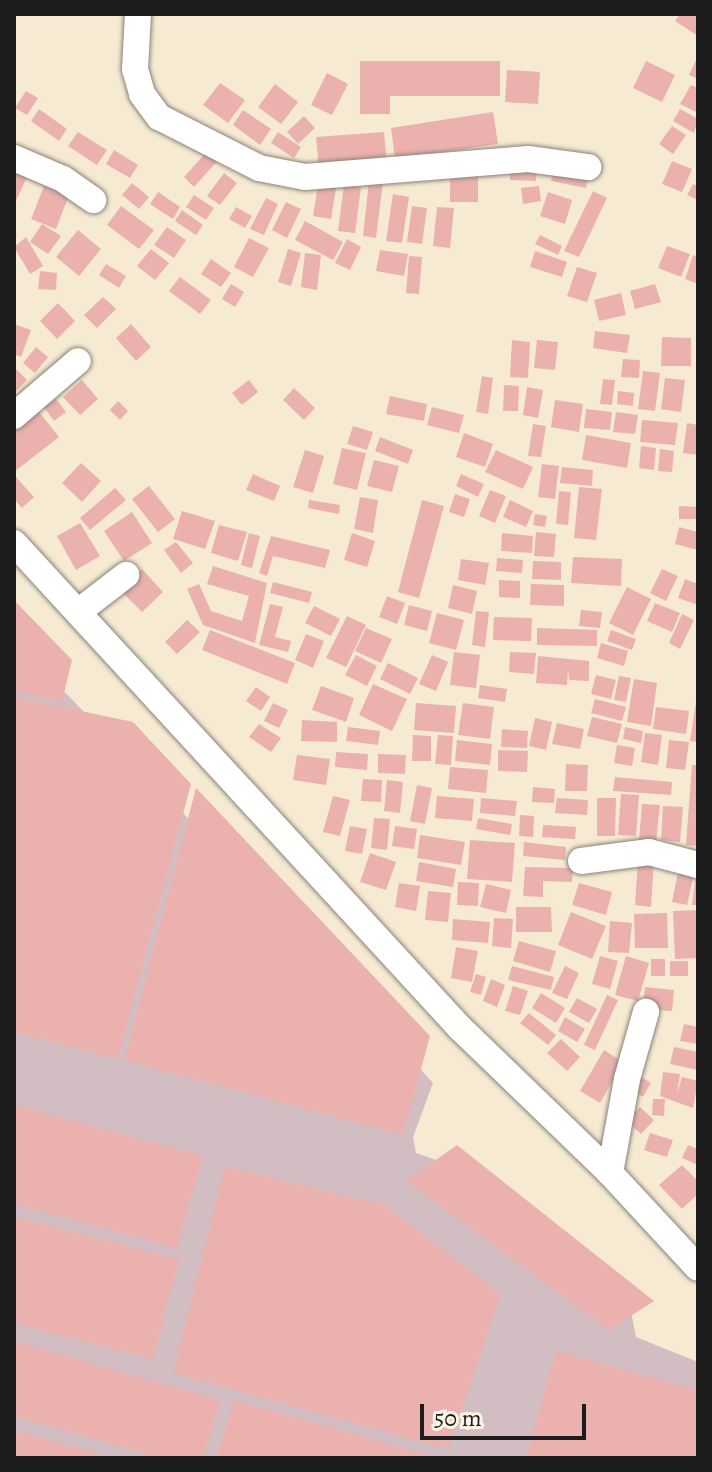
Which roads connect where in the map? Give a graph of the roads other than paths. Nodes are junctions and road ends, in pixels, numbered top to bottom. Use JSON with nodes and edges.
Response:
{"nodes":[{"id":1,"x":138,"y":14,"type":"edge"},
{"id":2,"x":14,"y":158,"type":"edge"},
{"id":3,"x":588,"y":167,"type":"dead end"},
{"id":4,"x":93,"y":200,"type":"dead end"},
{"id":5,"x":78,"y":361,"type":"dead end"},
{"id":6,"x":14,"y":416,"type":"edge"},
{"id":7,"x":14,"y":543,"type":"edge"},
{"id":8,"x":126,"y":575,"type":"dead end"},
{"id":9,"x":78,"y":612,"type":"junction"},
{"id":10,"x":581,"y":861,"type":"dead end"},
{"id":11,"x":698,"y":865,"type":"edge"},
{"id":12,"x":646,"y":1012,"type":"dead end"},
{"id":13,"x":610,"y":1173,"type":"junction"},
{"id":14,"x":698,"y":1268,"type":"edge"}],
"edges":[{"from":1,"to":3,"type":"street"},
{"from":2,"to":4,"type":"street"},
{"from":5,"to":6,"type":"street"},
{"from":7,"to":9,"type":"street"},
{"from":8,"to":9,"type":"street"},
{"from":9,"to":13,"type":"street"},
{"from":10,"to":11,"type":"street"},
{"from":12,"to":13,"type":"street"},
{"from":13,"to":14,"type":"street"}]}
